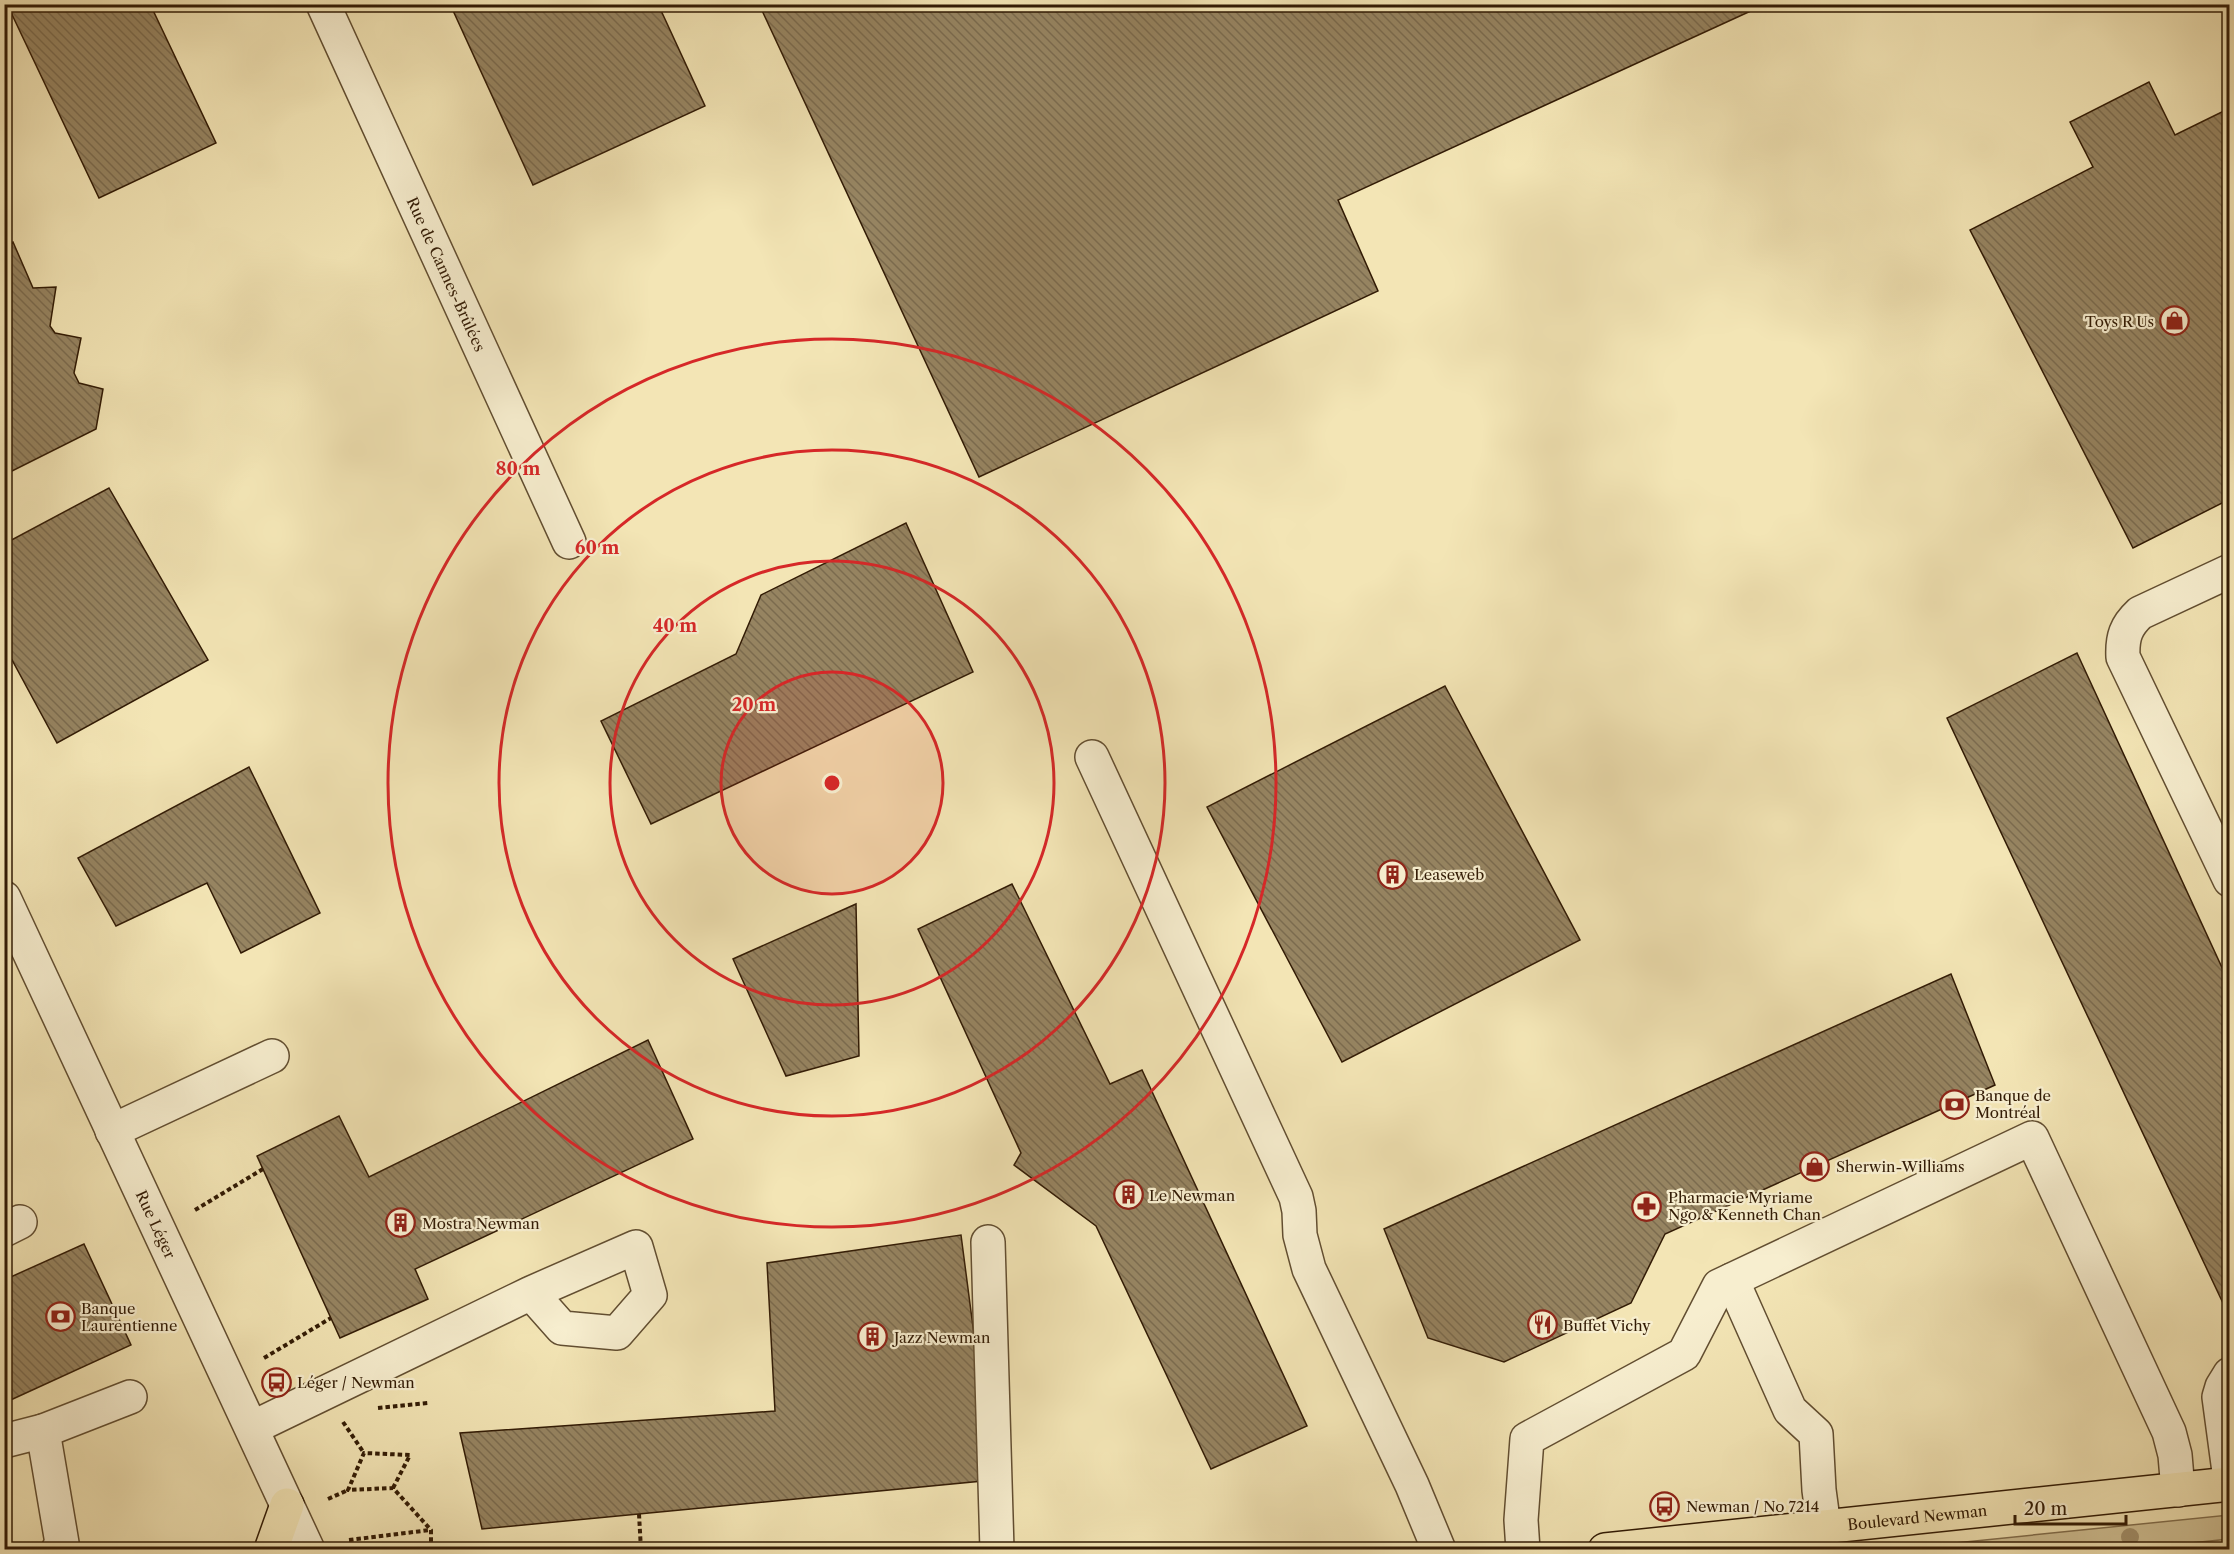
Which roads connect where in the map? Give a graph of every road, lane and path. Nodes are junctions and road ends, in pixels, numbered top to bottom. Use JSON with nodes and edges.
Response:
{"nodes":[{"id":1,"x":323,"y":4,"type":"edge"},
{"id":2,"x":569,"y":542,"type":"dead end"},
{"id":3,"x":2229,"y":571,"type":"edge"},
{"id":4,"x":1092,"y":757,"type":"dead end"},
{"id":5,"x":2229,"y":880,"type":"edge"},
{"id":6,"x":8,"y":912,"type":"edge"},
{"id":7,"x":272,"y":1056,"type":"dead end"},
{"id":8,"x":112,"y":1131,"type":"junction"},
{"id":9,"x":263,"y":1169,"type":"dead end"},
{"id":10,"x":195,"y":1210,"type":"dead end"},
{"id":11,"x":988,"y":1242,"type":"dead end"},
{"id":12,"x":1732,"y":1280,"type":"junction"},
{"id":13,"x":531,"y":1293,"type":"dead end"},
{"id":14,"x":331,"y":1318,"type":"dead end"},
{"id":15,"x":264,"y":1358,"type":"dead end"},
{"id":16,"x":2229,"y":1374,"type":"edge"},
{"id":17,"x":130,"y":1397,"type":"dead end"},
{"id":18,"x":342,"y":1421,"type":"dead end"},
{"id":19,"x":252,"y":1428,"type":"junction"},
{"id":20,"x":43,"y":1431,"type":"junction"},
{"id":21,"x":4,"y":1442,"type":"edge"},
{"id":22,"x":364,"y":1453,"type":"junction"},
{"id":23,"x":2229,"y":1479,"type":"edge"},
{"id":24,"x":2229,"y":1484,"type":"edge"},
{"id":25,"x":393,"y":1488,"type":"junction"},
{"id":26,"x":348,"y":1490,"type":"junction"},
{"id":27,"x":2178,"y":1490,"type":"junction"},
{"id":28,"x":328,"y":1499,"type":"dead end"},
{"id":29,"x":287,"y":1505,"type":"junction"},
{"id":30,"x":639,"y":1514,"type":"dead end"},
{"id":31,"x":1824,"y":1527,"type":"junction"},
{"id":32,"x":431,"y":1530,"type":"junction"},
{"id":33,"x":349,"y":1540,"type":"dead end"},
{"id":34,"x":58,"y":1550,"type":"edge"},
{"id":35,"x":271,"y":1550,"type":"edge"},
{"id":36,"x":308,"y":1550,"type":"edge"},
{"id":37,"x":431,"y":1550,"type":"edge"},
{"id":38,"x":641,"y":1550,"type":"edge"},
{"id":39,"x":997,"y":1550,"type":"edge"},
{"id":40,"x":1439,"y":1550,"type":"edge"},
{"id":41,"x":1523,"y":1550,"type":"edge"},
{"id":42,"x":1605,"y":1550,"type":"edge"}],
"edges":[{"from":1,"to":2,"type":"street","name":"Rue de Cannes-Brûlées"},
{"from":3,"to":5,"type":"street"},
{"from":4,"to":40,"type":"street"},
{"from":6,"to":8,"type":"street","name":"Rue Léger"},
{"from":7,"to":8,"type":"street"},
{"from":8,"to":19,"type":"street","name":"Rue Léger"},
{"from":9,"to":10,"type":"path"},
{"from":11,"to":39,"type":"street"},
{"from":12,"to":27,"type":"street"},
{"from":12,"to":31,"type":"street"},
{"from":12,"to":41,"type":"street"},
{"from":13,"to":19,"type":"street"},
{"from":14,"to":15,"type":"path"},
{"from":16,"to":23,"type":"street"},
{"from":17,"to":20,"type":"street"},
{"from":18,"to":22,"type":"path"},
{"from":19,"to":29,"type":"street","name":"Rue Léger"},
{"from":20,"to":21,"type":"street"},
{"from":20,"to":34,"type":"street"},
{"from":22,"to":25,"type":"path"},
{"from":22,"to":26,"type":"path"},
{"from":24,"to":27,"type":"main road","name":"Boulevard Newman"},
{"from":25,"to":26,"type":"path"},
{"from":25,"to":32,"type":"path"},
{"from":26,"to":28,"type":"path"},
{"from":27,"to":31,"type":"main road","name":"Boulevard Newman"},
{"from":29,"to":35,"type":"main road"},
{"from":29,"to":36,"type":"street","name":"Rue Léger"},
{"from":30,"to":38,"type":"path"},
{"from":31,"to":42,"type":"main road","name":"Boulevard Newman"},
{"from":32,"to":33,"type":"path"},
{"from":32,"to":37,"type":"path"}]}
